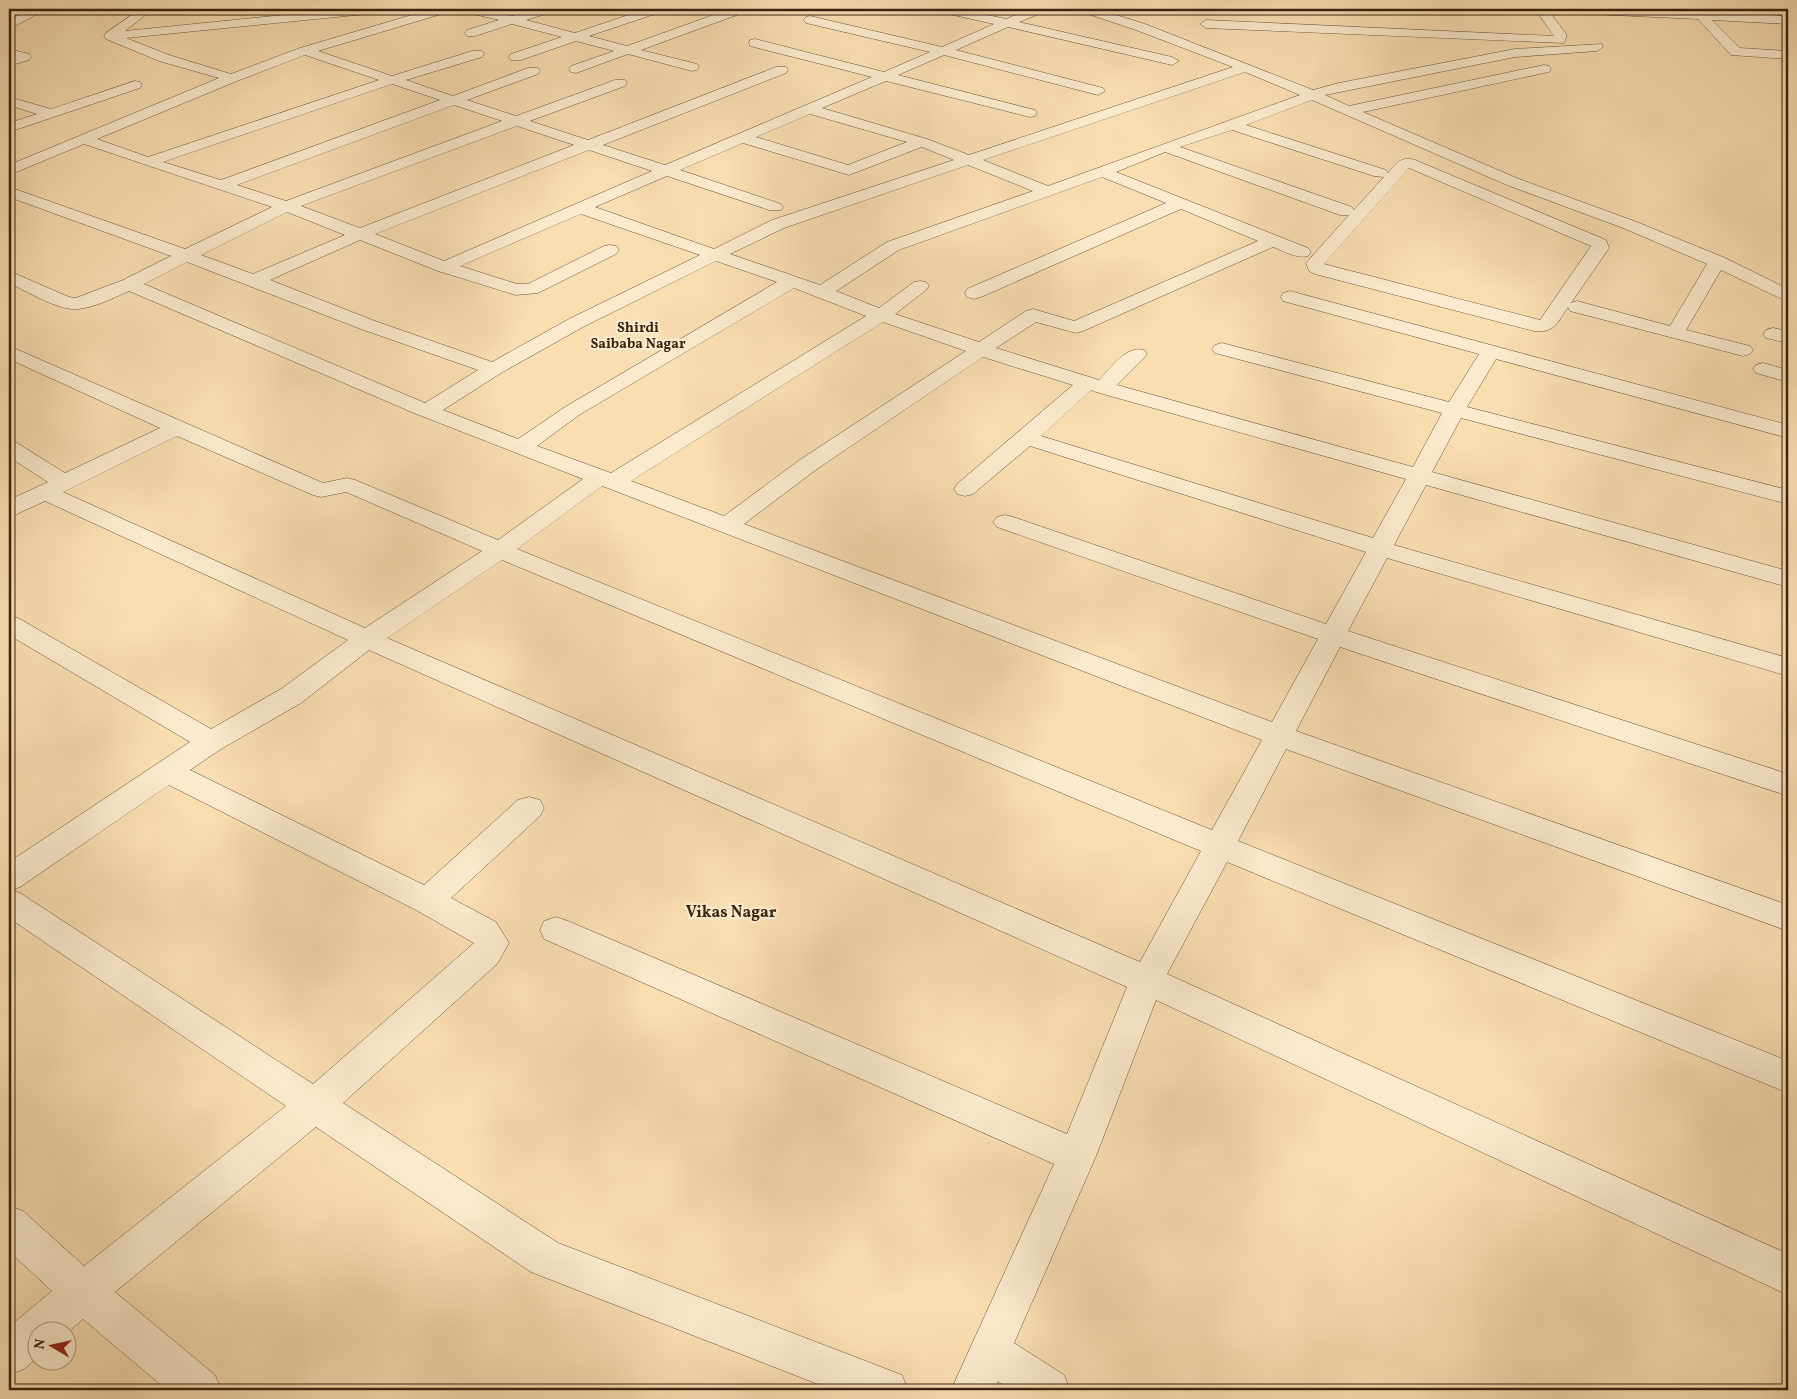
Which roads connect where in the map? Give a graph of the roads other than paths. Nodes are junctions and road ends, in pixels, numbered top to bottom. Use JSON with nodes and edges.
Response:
{"nodes":[{"id":1,"x":41,"y":9,"type":"edge"},
{"id":2,"x":147,"y":9,"type":"edge"},
{"id":3,"x":376,"y":9,"type":"edge"},
{"id":4,"x":444,"y":9,"type":"edge"},
{"id":5,"x":469,"y":9,"type":"edge"},
{"id":6,"x":548,"y":9,"type":"edge"},
{"id":7,"x":657,"y":9,"type":"edge"},
{"id":8,"x":741,"y":9,"type":"edge"},
{"id":9,"x":944,"y":9,"type":"edge"},
{"id":10,"x":1040,"y":9,"type":"edge"},
{"id":11,"x":1086,"y":9,"type":"edge"},
{"id":12,"x":1214,"y":9,"type":"edge"},
{"id":13,"x":1541,"y":9,"type":"edge"},
{"id":14,"x":1570,"y":9,"type":"edge"},
{"id":15,"x":1698,"y":12,"type":"edge"},
{"id":16,"x":512,"y":20,"type":"junction"},
{"id":17,"x":810,"y":20,"type":"dead end"},
{"id":18,"x":1788,"y":20,"type":"edge"},
{"id":19,"x":703,"y":22,"type":"junction"},
{"id":20,"x":1007,"y":23,"type":"junction"},
{"id":21,"x":9,"y":25,"type":"edge"},
{"id":22,"x":729,"y":28,"type":"dead end"},
{"id":23,"x":470,"y":33,"type":"dead end"},
{"id":24,"x":110,"y":36,"type":"junction"},
{"id":25,"x":574,"y":37,"type":"junction"},
{"id":26,"x":755,"y":37,"type":"dead end"},
{"id":27,"x":1597,"y":47,"type":"dead end"},
{"id":28,"x":627,"y":50,"type":"junction"},
{"id":29,"x":306,"y":51,"type":"junction"},
{"id":30,"x":943,"y":51,"type":"junction"},
{"id":31,"x":675,"y":52,"type":"dead end"},
{"id":32,"x":9,"y":53,"type":"edge"},
{"id":33,"x":477,"y":54,"type":"dead end"},
{"id":34,"x":1788,"y":56,"type":"edge"},
{"id":35,"x":516,"y":57,"type":"dead end"},
{"id":36,"x":659,"y":58,"type":"junction"},
{"id":37,"x":1172,"y":61,"type":"dead end"},
{"id":38,"x":9,"y":62,"type":"edge"},
{"id":39,"x":692,"y":67,"type":"dead end"},
{"id":40,"x":1246,"y":67,"type":"junction"},
{"id":41,"x":576,"y":69,"type":"dead end"},
{"id":42,"x":1544,"y":69,"type":"dead end"},
{"id":43,"x":781,"y":70,"type":"dead end"},
{"id":44,"x":532,"y":71,"type":"dead end"},
{"id":45,"x":885,"y":76,"type":"junction"},
{"id":46,"x":232,"y":78,"type":"junction"},
{"id":47,"x":392,"y":80,"type":"junction"},
{"id":48,"x":620,"y":84,"type":"dead end"},
{"id":49,"x":135,"y":85,"type":"dead end"},
{"id":50,"x":1098,"y":91,"type":"dead end"},
{"id":51,"x":1314,"y":94,"type":"junction"},
{"id":52,"x":453,"y":100,"type":"junction"},
{"id":53,"x":9,"y":102,"type":"edge"},
{"id":54,"x":810,"y":109,"type":"junction"},
{"id":55,"x":1350,"y":110,"type":"junction"},
{"id":56,"x":50,"y":113,"type":"junction"},
{"id":57,"x":1030,"y":113,"type":"dead end"},
{"id":58,"x":515,"y":121,"type":"junction"},
{"id":59,"x":1232,"y":125,"type":"junction"},
{"id":60,"x":83,"y":127,"type":"junction"},
{"id":61,"x":9,"y":128,"type":"edge"},
{"id":62,"x":742,"y":138,"type":"junction"},
{"id":63,"x":922,"y":142,"type":"junction"},
{"id":64,"x":588,"y":145,"type":"junction"},
{"id":65,"x":1165,"y":147,"type":"junction"},
{"id":66,"x":1446,"y":154,"type":"junction"},
{"id":67,"x":968,"y":160,"type":"junction"},
{"id":68,"x":148,"y":162,"type":"junction"},
{"id":69,"x":1413,"y":164,"type":"junction"},
{"id":70,"x":9,"y":170,"type":"edge"},
{"id":71,"x":664,"y":171,"type":"junction"},
{"id":72,"x":1102,"y":172,"type":"junction"},
{"id":73,"x":1380,"y":173,"type":"dead end"},
{"id":74,"x":222,"y":185,"type":"junction"},
{"id":75,"x":1533,"y":189,"type":"junction"},
{"id":76,"x":1048,"y":191,"type":"junction"},
{"id":77,"x":9,"y":192,"type":"edge"},
{"id":78,"x":1502,"y":202,"type":"junction"},
{"id":79,"x":1179,"y":204,"type":"junction"},
{"id":80,"x":286,"y":206,"type":"junction"},
{"id":81,"x":775,"y":207,"type":"dead end"},
{"id":82,"x":581,"y":208,"type":"junction"},
{"id":83,"x":1346,"y":211,"type":"dead end"},
{"id":84,"x":1487,"y":215,"type":"dead end"},
{"id":85,"x":358,"y":235,"type":"junction"},
{"id":86,"x":1272,"y":241,"type":"junction"},
{"id":87,"x":610,"y":250,"type":"dead end"},
{"id":88,"x":1302,"y":252,"type":"dead end"},
{"id":89,"x":712,"y":255,"type":"junction"},
{"id":90,"x":186,"y":256,"type":"junction"},
{"id":91,"x":1717,"y":261,"type":"junction"},
{"id":92,"x":444,"y":267,"type":"junction"},
{"id":93,"x":9,"y":276,"type":"edge"},
{"id":94,"x":254,"y":280,"type":"junction"},
{"id":95,"x":791,"y":282,"type":"junction"},
{"id":96,"x":129,"y":284,"type":"junction"},
{"id":97,"x":920,"y":286,"type":"dead end"},
{"id":98,"x":822,"y":292,"type":"junction"},
{"id":99,"x":974,"y":293,"type":"dead end"},
{"id":100,"x":1788,"y":296,"type":"edge"},
{"id":101,"x":1290,"y":297,"type":"dead end"},
{"id":102,"x":1577,"y":307,"type":"dead end"},
{"id":103,"x":880,"y":315,"type":"junction"},
{"id":104,"x":1675,"y":333,"type":"junction"},
{"id":105,"x":979,"y":349,"type":"junction"},
{"id":106,"x":1222,"y":349,"type":"dead end"},
{"id":107,"x":1743,"y":350,"type":"dead end"},
{"id":108,"x":9,"y":352,"type":"edge"},
{"id":109,"x":1490,"y":353,"type":"junction"},
{"id":110,"x":1137,"y":354,"type":"dead end"},
{"id":111,"x":494,"y":369,"type":"junction"},
{"id":112,"x":1763,"y":369,"type":"dead end"},
{"id":113,"x":1788,"y":376,"type":"edge"},
{"id":114,"x":1095,"y":385,"type":"junction"},
{"id":115,"x":427,"y":411,"type":"junction"},
{"id":116,"x":1454,"y":411,"type":"junction"},
{"id":117,"x":177,"y":428,"type":"junction"},
{"id":118,"x":1788,"y":432,"type":"edge"},
{"id":119,"x":1026,"y":438,"type":"junction"},
{"id":120,"x":9,"y":448,"type":"edge"},
{"id":121,"x":520,"y":448,"type":"junction"},
{"id":122,"x":1420,"y":477,"type":"junction"},
{"id":123,"x":606,"y":479,"type":"junction"},
{"id":124,"x":54,"y":487,"type":"junction"},
{"id":125,"x":965,"y":489,"type":"dead end"},
{"id":126,"x":1788,"y":497,"type":"edge"},
{"id":127,"x":9,"y":509,"type":"edge"},
{"id":128,"x":1005,"y":522,"type":"dead end"},
{"id":129,"x":727,"y":525,"type":"junction"},
{"id":130,"x":1379,"y":548,"type":"junction"},
{"id":131,"x":500,"y":550,"type":"junction"},
{"id":132,"x":1788,"y":579,"type":"edge"},
{"id":133,"x":9,"y":624,"type":"edge"},
{"id":134,"x":1332,"y":635,"type":"junction"},
{"id":135,"x":367,"y":639,"type":"junction"},
{"id":136,"x":1788,"y":667,"type":"edge"},
{"id":137,"x":1278,"y":736,"type":"junction"},
{"id":138,"x":211,"y":742,"type":"junction"},
{"id":139,"x":168,"y":772,"type":"junction"},
{"id":140,"x":1788,"y":785,"type":"edge"},
{"id":141,"x":529,"y":808,"type":"dead end"},
{"id":142,"x":1219,"y":846,"type":"junction"},
{"id":143,"x":9,"y":878,"type":"edge"},
{"id":144,"x":427,"y":901,"type":"junction"},
{"id":145,"x":9,"y":902,"type":"edge"},
{"id":146,"x":1788,"y":918,"type":"edge"},
{"id":147,"x":556,"y":930,"type":"dead end"},
{"id":148,"x":1147,"y":980,"type":"junction"},
{"id":149,"x":1788,"y":1077,"type":"edge"},
{"id":150,"x":316,"y":1105,"type":"junction"},
{"id":151,"x":1077,"y":1156,"type":"junction"},
{"id":152,"x":9,"y":1225,"type":"edge"},
{"id":153,"x":1788,"y":1275,"type":"edge"},
{"id":154,"x":83,"y":1292,"type":"junction"},
{"id":155,"x":989,"y":1350,"type":"junction"},
{"id":156,"x":9,"y":1354,"type":"edge"},
{"id":157,"x":200,"y":1390,"type":"edge"},
{"id":158,"x":887,"y":1390,"type":"edge"},
{"id":159,"x":972,"y":1390,"type":"edge"},
{"id":160,"x":1049,"y":1390,"type":"edge"}],
"edges":[{"from":1,"to":21,"type":"street"},
{"from":2,"to":24,"type":"street"},
{"from":3,"to":24,"type":"street"},
{"from":4,"to":29,"type":"street"},
{"from":5,"to":16,"type":"street"},
{"from":6,"to":16,"type":"street"},
{"from":7,"to":25,"type":"street"},
{"from":8,"to":19,"type":"street"},
{"from":9,"to":20,"type":"street"},
{"from":10,"to":20,"type":"street"},
{"from":11,"to":40,"type":"street"},
{"from":12,"to":13,"type":"street"},
{"from":14,"to":15,"type":"street"},
{"from":15,"to":18,"type":"street"},
{"from":15,"to":34,"type":"street"},
{"from":16,"to":23,"type":"street"},
{"from":16,"to":25,"type":"street"},
{"from":17,"to":30,"type":"street"},
{"from":19,"to":22,"type":"street"},
{"from":19,"to":28,"type":"street"},
{"from":20,"to":30,"type":"street"},
{"from":20,"to":37,"type":"street"},
{"from":24,"to":46,"type":"street"},
{"from":25,"to":28,"type":"street"},
{"from":25,"to":35,"type":"street"},
{"from":26,"to":45,"type":"street"},
{"from":27,"to":51,"type":"street"},
{"from":28,"to":36,"type":"street"},
{"from":28,"to":41,"type":"street"},
{"from":29,"to":46,"type":"street"},
{"from":29,"to":47,"type":"street"},
{"from":30,"to":45,"type":"street"},
{"from":30,"to":50,"type":"street"},
{"from":31,"to":36,"type":"street"},
{"from":32,"to":38,"type":"street"},
{"from":33,"to":47,"type":"street"},
{"from":36,"to":39,"type":"street"},
{"from":40,"to":51,"type":"street"},
{"from":40,"to":67,"type":"street"},
{"from":42,"to":55,"type":"street"},
{"from":43,"to":64,"type":"street"},
{"from":44,"to":52,"type":"street"},
{"from":45,"to":54,"type":"street"},
{"from":45,"to":57,"type":"street"},
{"from":46,"to":60,"type":"street"},
{"from":47,"to":52,"type":"street"},
{"from":47,"to":68,"type":"street"},
{"from":48,"to":58,"type":"street"},
{"from":49,"to":56,"type":"street"},
{"from":51,"to":55,"type":"street"},
{"from":51,"to":59,"type":"street"},
{"from":52,"to":58,"type":"street"},
{"from":52,"to":74,"type":"street"},
{"from":53,"to":56,"type":"street"},
{"from":54,"to":62,"type":"street"},
{"from":54,"to":63,"type":"street"},
{"from":55,"to":66,"type":"street"},
{"from":56,"to":60,"type":"street"},
{"from":56,"to":61,"type":"street"},
{"from":58,"to":64,"type":"street"},
{"from":58,"to":80,"type":"street"},
{"from":59,"to":65,"type":"street"},
{"from":59,"to":73,"type":"street"},
{"from":60,"to":68,"type":"street"},
{"from":60,"to":70,"type":"street"},
{"from":62,"to":63,"type":"street"},
{"from":62,"to":71,"type":"street"},
{"from":63,"to":67,"type":"street"},
{"from":64,"to":71,"type":"street"},
{"from":64,"to":85,"type":"street"},
{"from":65,"to":72,"type":"street"},
{"from":65,"to":83,"type":"street"},
{"from":66,"to":69,"type":"street"},
{"from":66,"to":75,"type":"street"},
{"from":67,"to":76,"type":"street"},
{"from":67,"to":89,"type":"street"},
{"from":68,"to":74,"type":"street"},
{"from":69,"to":78,"type":"street"},
{"from":69,"to":78,"type":"street"},
{"from":71,"to":81,"type":"street"},
{"from":71,"to":82,"type":"street"},
{"from":72,"to":76,"type":"street"},
{"from":72,"to":79,"type":"street"},
{"from":74,"to":80,"type":"street"},
{"from":75,"to":78,"type":"street"},
{"from":75,"to":91,"type":"street"},
{"from":76,"to":98,"type":"street"},
{"from":77,"to":90,"type":"street"},
{"from":78,"to":84,"type":"street"},
{"from":79,"to":86,"type":"street"},
{"from":79,"to":99,"type":"street"},
{"from":80,"to":85,"type":"street"},
{"from":80,"to":90,"type":"street"},
{"from":82,"to":89,"type":"street"},
{"from":82,"to":92,"type":"street"},
{"from":85,"to":92,"type":"street"},
{"from":85,"to":94,"type":"street"},
{"from":86,"to":88,"type":"street"},
{"from":86,"to":105,"type":"street"},
{"from":87,"to":92,"type":"street"},
{"from":89,"to":95,"type":"street"},
{"from":89,"to":111,"type":"street"},
{"from":90,"to":94,"type":"street"},
{"from":90,"to":96,"type":"street"},
{"from":91,"to":100,"type":"street"},
{"from":91,"to":104,"type":"street"},
{"from":93,"to":96,"type":"street"},
{"from":94,"to":111,"type":"street"},
{"from":95,"to":98,"type":"street"},
{"from":95,"to":121,"type":"street"},
{"from":96,"to":115,"type":"street"},
{"from":97,"to":103,"type":"street"},
{"from":98,"to":103,"type":"street"},
{"from":101,"to":109,"type":"street"},
{"from":102,"to":104,"type":"street"},
{"from":103,"to":105,"type":"street"},
{"from":103,"to":123,"type":"street"},
{"from":104,"to":107,"type":"street"},
{"from":105,"to":114,"type":"street"},
{"from":105,"to":129,"type":"street"},
{"from":106,"to":116,"type":"street"},
{"from":108,"to":117,"type":"street"},
{"from":109,"to":116,"type":"street"},
{"from":109,"to":118,"type":"street"},
{"from":110,"to":114,"type":"street"},
{"from":111,"to":115,"type":"street"},
{"from":112,"to":113,"type":"street"},
{"from":114,"to":119,"type":"street"},
{"from":114,"to":122,"type":"street"},
{"from":115,"to":121,"type":"street"},
{"from":116,"to":122,"type":"street"},
{"from":116,"to":126,"type":"street"},
{"from":117,"to":124,"type":"street"},
{"from":117,"to":131,"type":"street"},
{"from":119,"to":125,"type":"street"},
{"from":119,"to":130,"type":"street"},
{"from":120,"to":124,"type":"street"},
{"from":121,"to":123,"type":"street"},
{"from":122,"to":130,"type":"street"},
{"from":122,"to":132,"type":"street"},
{"from":123,"to":129,"type":"street"},
{"from":123,"to":131,"type":"street"},
{"from":124,"to":127,"type":"street"},
{"from":124,"to":135,"type":"street"},
{"from":128,"to":134,"type":"street"},
{"from":129,"to":137,"type":"street"},
{"from":130,"to":134,"type":"street"},
{"from":130,"to":136,"type":"street"},
{"from":131,"to":135,"type":"street"},
{"from":131,"to":142,"type":"street"},
{"from":133,"to":138,"type":"street"},
{"from":134,"to":137,"type":"street"},
{"from":134,"to":140,"type":"street"},
{"from":135,"to":138,"type":"street"},
{"from":135,"to":148,"type":"street"},
{"from":137,"to":142,"type":"street"},
{"from":137,"to":146,"type":"street"},
{"from":138,"to":139,"type":"street"},
{"from":139,"to":143,"type":"street"},
{"from":139,"to":144,"type":"street"},
{"from":141,"to":144,"type":"street"},
{"from":142,"to":148,"type":"street"},
{"from":142,"to":149,"type":"street"},
{"from":144,"to":150,"type":"street"},
{"from":145,"to":150,"type":"street"},
{"from":147,"to":151,"type":"street"},
{"from":148,"to":151,"type":"street"},
{"from":148,"to":153,"type":"street"},
{"from":150,"to":154,"type":"street"},
{"from":150,"to":158,"type":"street"},
{"from":151,"to":155,"type":"street"},
{"from":152,"to":154,"type":"street"},
{"from":154,"to":156,"type":"street"},
{"from":154,"to":157,"type":"street"},
{"from":155,"to":159,"type":"street"},
{"from":155,"to":160,"type":"street"}]}
